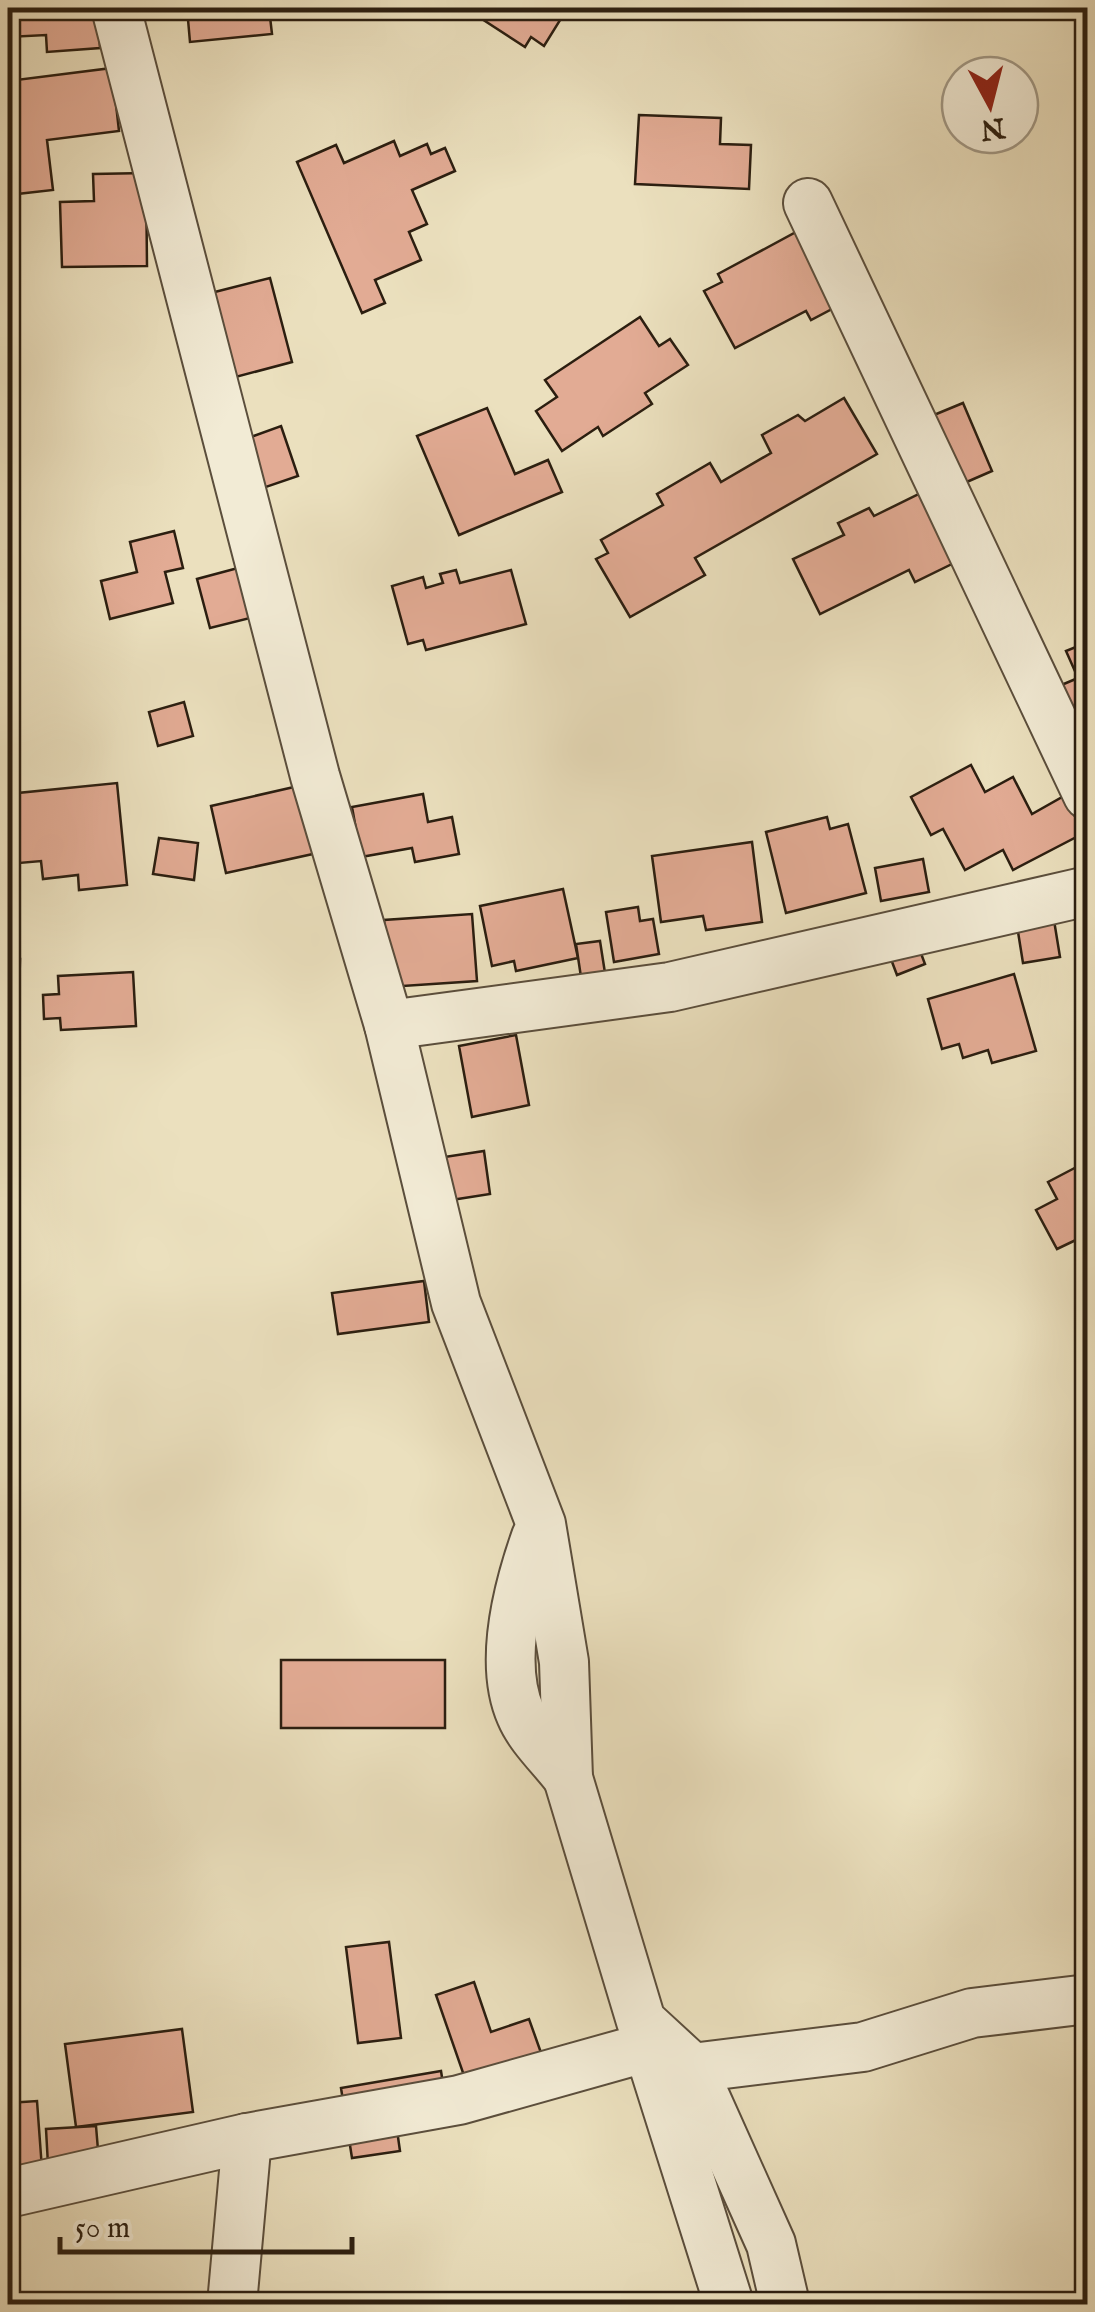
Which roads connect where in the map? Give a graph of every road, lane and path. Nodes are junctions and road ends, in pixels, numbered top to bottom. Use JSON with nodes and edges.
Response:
{"nodes":[{"id":1,"x":116,"y":8,"type":"edge"},
{"id":2,"x":808,"y":203,"type":"dead end"},
{"id":3,"x":1088,"y":796,"type":"edge"},
{"id":4,"x":1088,"y":891,"type":"edge"},
{"id":5,"x":388,"y":1026,"type":"junction"},
{"id":6,"x":1088,"y":1999,"type":"edge"},
{"id":7,"x":648,"y":2048,"type":"junction"},
{"id":8,"x":692,"y":2068,"type":"junction"},
{"id":9,"x":247,"y":2138,"type":"junction"},
{"id":10,"x":8,"y":2194,"type":"edge"},
{"id":11,"x":232,"y":2304,"type":"edge"},
{"id":12,"x":729,"y":2304,"type":"edge"},
{"id":13,"x":786,"y":2304,"type":"edge"}],
"edges":[{"from":1,"to":5,"type":"street"},
{"from":2,"to":3,"type":"street"},
{"from":4,"to":5,"type":"street"},
{"from":5,"to":8,"type":"street"},
{"from":6,"to":8,"type":"street"},
{"from":7,"to":8,"type":"street"},
{"from":7,"to":9,"type":"street"},
{"from":7,"to":12,"type":"street"},
{"from":8,"to":13,"type":"street"},
{"from":9,"to":10,"type":"street"},
{"from":9,"to":11,"type":"street"}]}
